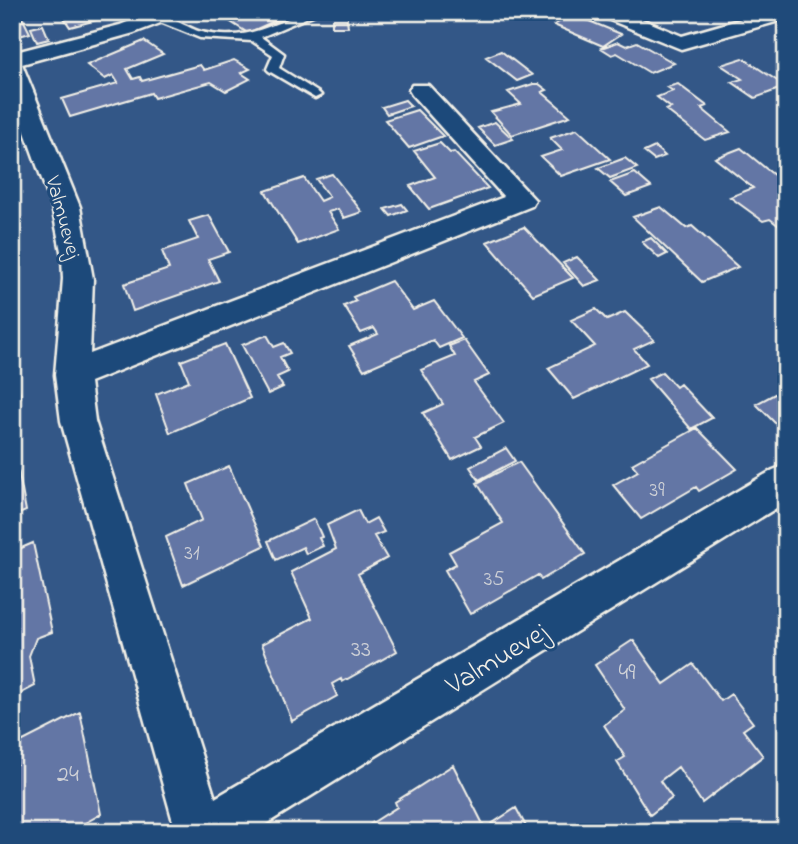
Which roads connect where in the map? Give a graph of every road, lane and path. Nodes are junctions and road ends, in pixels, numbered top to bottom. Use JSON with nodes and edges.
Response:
{"nodes":[{"id":1,"x":316,"y":12,"type":"edge"},
{"id":2,"x":607,"y":12,"type":"edge"},
{"id":3,"x":786,"y":13,"type":"edge"},
{"id":4,"x":163,"y":15,"type":"edge"},
{"id":5,"x":255,"y":38,"type":"junction"},
{"id":6,"x":12,"y":63,"type":"edge"},
{"id":7,"x":420,"y":90,"type":"dead end"},
{"id":8,"x":315,"y":95,"type":"dead end"},
{"id":9,"x":72,"y":375,"type":"junction"},
{"id":10,"x":786,"y":482,"type":"edge"},
{"id":11,"x":203,"y":832,"type":"edge"}],
"edges":[{"from":1,"to":5,"type":"lane"},
{"from":2,"to":3,"type":"street"},
{"from":4,"to":5,"type":"lane"},
{"from":4,"to":6,"type":"street"},
{"from":5,"to":8,"type":"lane"},
{"from":6,"to":9,"type":"street","name":"Valmuevej"},
{"from":7,"to":9,"type":"street"},
{"from":9,"to":11,"type":"street","name":"Valmuevej"},
{"from":10,"to":11,"type":"street","name":"Valmuevej"}]}
